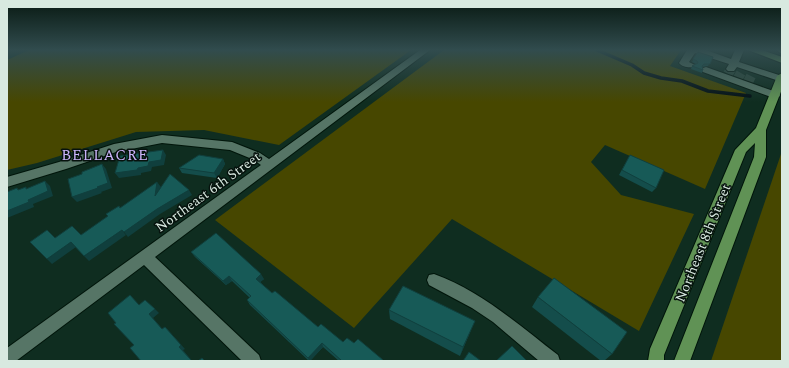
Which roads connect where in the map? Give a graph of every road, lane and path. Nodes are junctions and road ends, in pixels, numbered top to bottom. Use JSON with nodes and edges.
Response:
{"nodes":[{"id":1,"x":403,"y":67,"type":"edge"},
{"id":2,"x":721,"y":67,"type":"edge"},
{"id":3,"x":735,"y":67,"type":"edge"},
{"id":4,"x":735,"y":67,"type":"edge"},
{"id":5,"x":706,"y":70,"type":"dead end"},
{"id":6,"x":740,"y":75,"type":"junction"},
{"id":7,"x":750,"y":78,"type":"junction"},
{"id":8,"x":781,"y":78,"type":"edge"},
{"id":9,"x":774,"y":95,"type":"junction"},
{"id":10,"x":760,"y":130,"type":"junction"},
{"id":11,"x":270,"y":165,"type":"junction"},
{"id":12,"x":7,"y":182,"type":"edge"},
{"id":13,"x":145,"y":257,"type":"junction"},
{"id":14,"x":434,"y":280,"type":"dead end"},
{"id":15,"x":7,"y":358,"type":"edge"},
{"id":16,"x":253,"y":361,"type":"edge"},
{"id":17,"x":552,"y":361,"type":"edge"},
{"id":18,"x":656,"y":361,"type":"edge"},
{"id":19,"x":682,"y":361,"type":"edge"}],
"edges":[{"from":1,"to":11,"type":"street","name":"Northeast 6th Street"},
{"from":2,"to":5,"type":"street"},
{"from":3,"to":6,"type":"street"},
{"from":4,"to":6,"type":"street"},
{"from":6,"to":7,"type":"street"},
{"from":6,"to":7,"type":"street"},
{"from":7,"to":8,"type":"street"},
{"from":7,"to":9,"type":"street"},
{"from":8,"to":9,"type":"main road","name":"Northeast 8th Street"},
{"from":9,"to":10,"type":"main road","name":"Northeast 8th Street"},
{"from":10,"to":18,"type":"main road","name":"Northeast 8th Street"},
{"from":10,"to":19,"type":"main road","name":"Northeast 8th Street"},
{"from":11,"to":12,"type":"street"},
{"from":11,"to":13,"type":"street","name":"Northeast 6th Street"},
{"from":13,"to":15,"type":"street","name":"Northeast 6th Street"},
{"from":13,"to":16,"type":"street"},
{"from":14,"to":17,"type":"street"}]}
